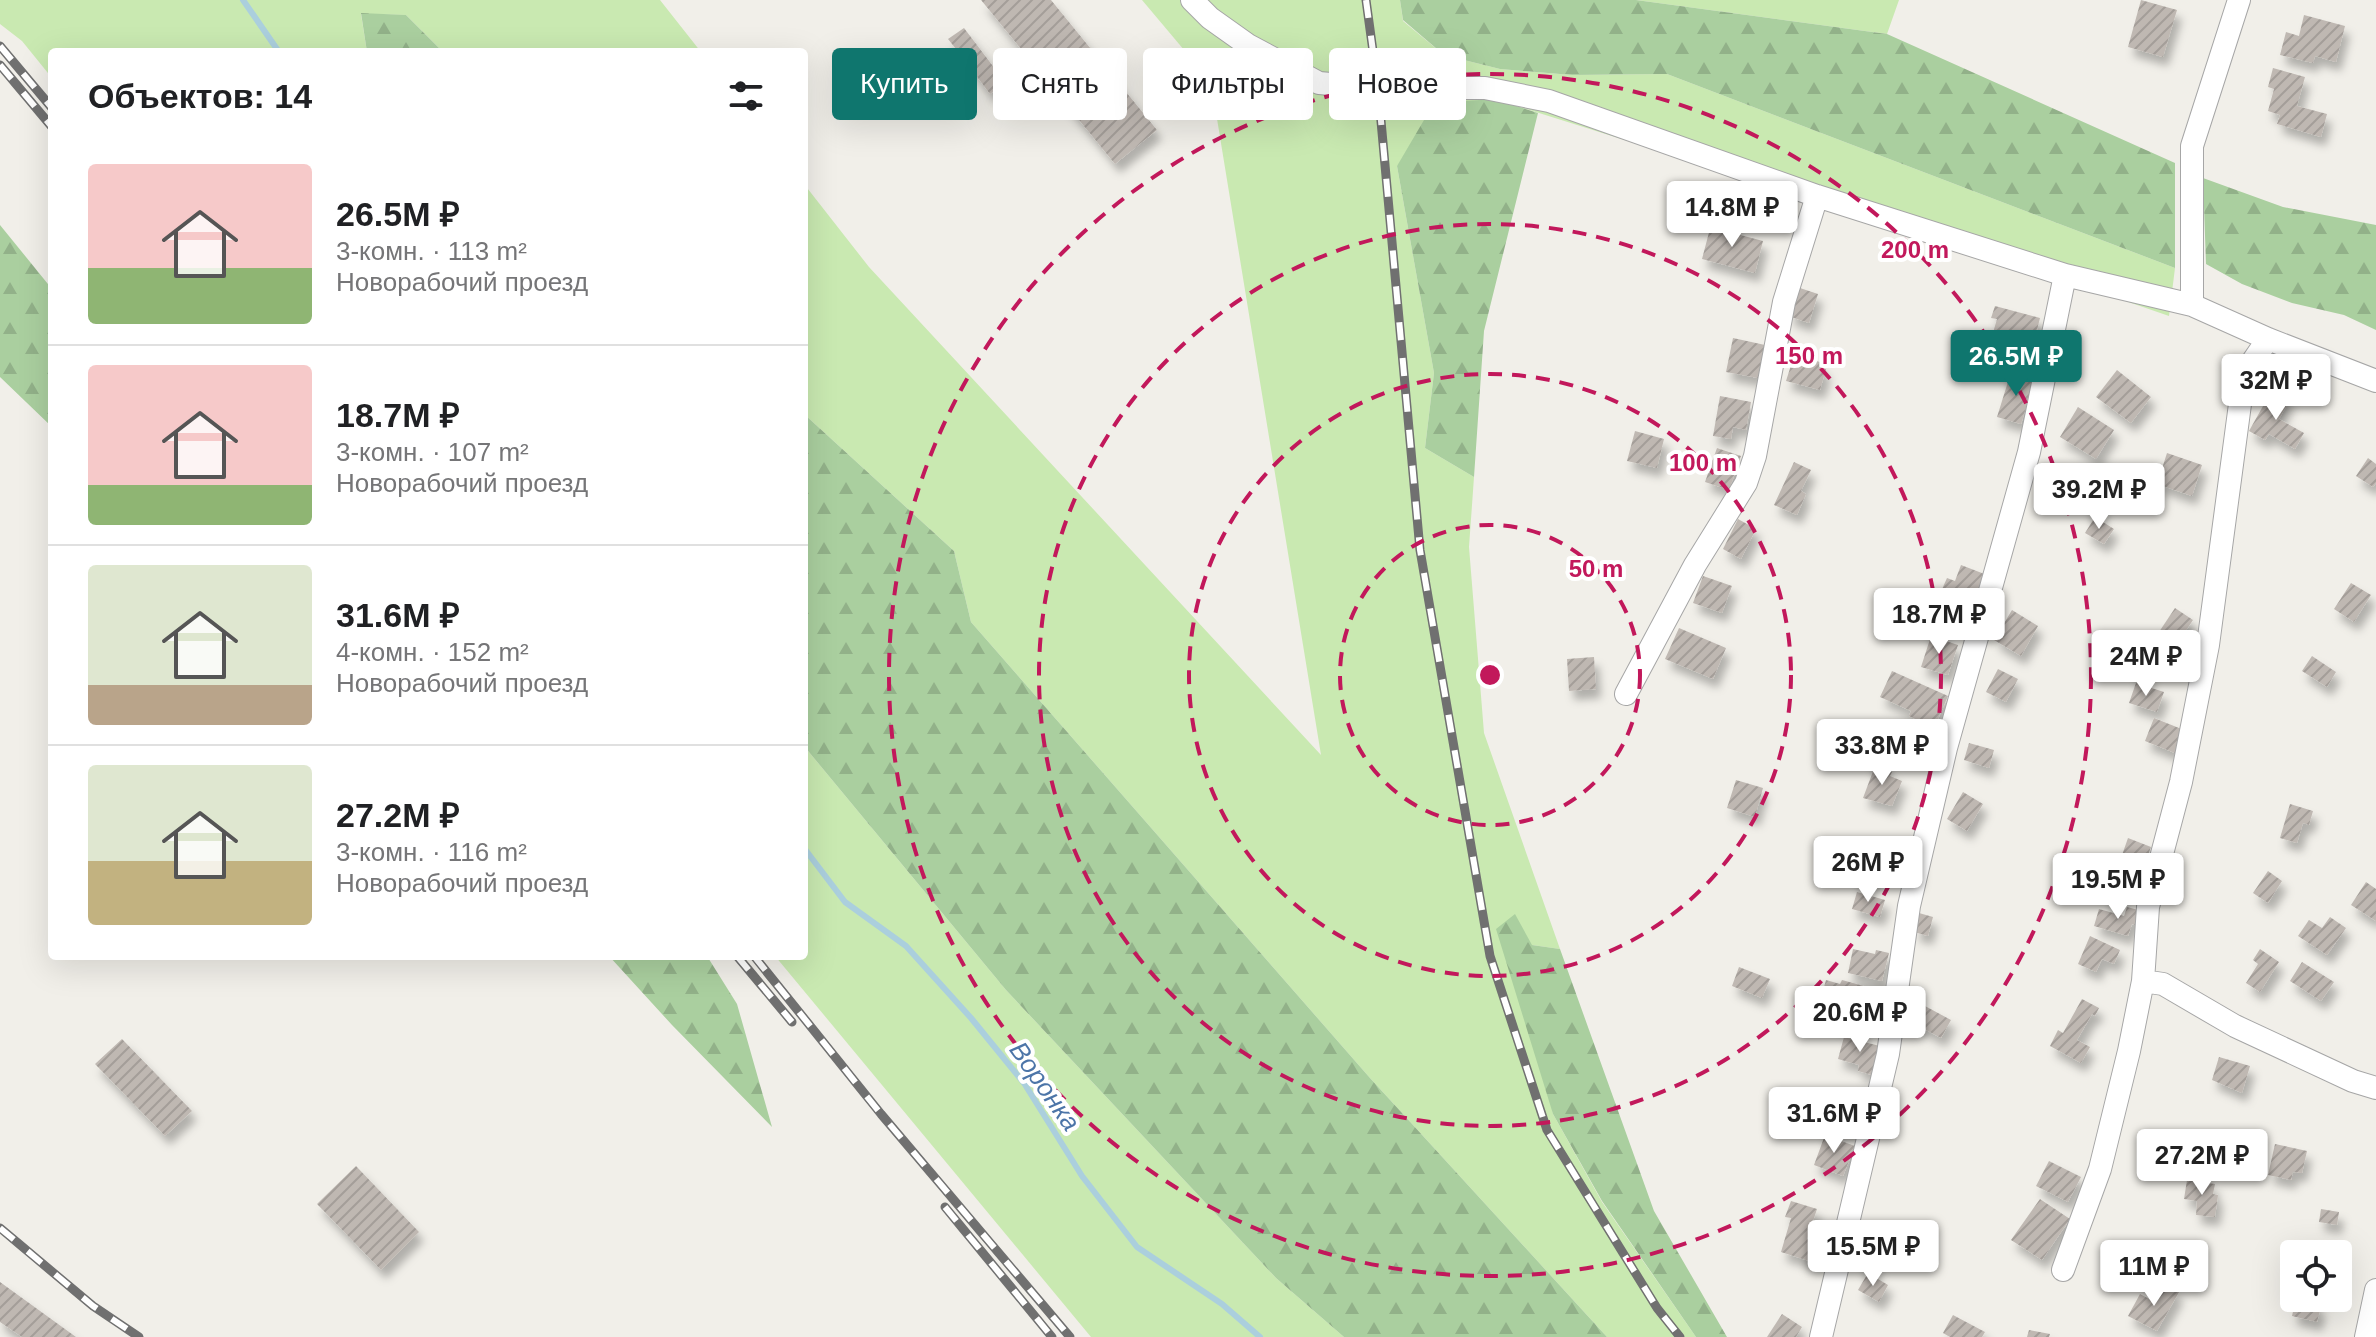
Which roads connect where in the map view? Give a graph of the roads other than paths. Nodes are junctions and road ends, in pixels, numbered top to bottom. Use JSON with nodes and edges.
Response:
{"nodes":[{"id":1,"x":1192,"y":0,"type":"edge"},
{"id":2,"x":2239,"y":0,"type":"edge"},
{"id":3,"x":1817,"y":196,"type":"junction"},
{"id":4,"x":2065,"y":275,"type":"junction"},
{"id":5,"x":2192,"y":305,"type":"junction"},
{"id":6,"x":2268,"y":339,"type":"junction"},
{"id":7,"x":2376,"y":381,"type":"edge"},
{"id":8,"x":1626,"y":694,"type":"dead end"},
{"id":9,"x":2143,"y":981,"type":"junction"},
{"id":10,"x":2376,"y":1088,"type":"edge"},
{"id":11,"x":2063,"y":1270,"type":"dead end"},
{"id":12,"x":2376,"y":1290,"type":"edge"},
{"id":13,"x":1821,"y":1337,"type":"edge"},
{"id":14,"x":2366,"y":1337,"type":"edge"}],
"edges":[{"from":1,"to":3,"type":"street"},
{"from":2,"to":5,"type":"street"},
{"from":3,"to":4,"type":"street"},
{"from":3,"to":8,"type":"street"},
{"from":4,"to":5,"type":"street"},
{"from":4,"to":13,"type":"street"},
{"from":5,"to":6,"type":"street"},
{"from":6,"to":7,"type":"street"},
{"from":6,"to":9,"type":"street"},
{"from":9,"to":10,"type":"street"},
{"from":9,"to":11,"type":"street"},
{"from":12,"to":14,"type":"street"}]}
